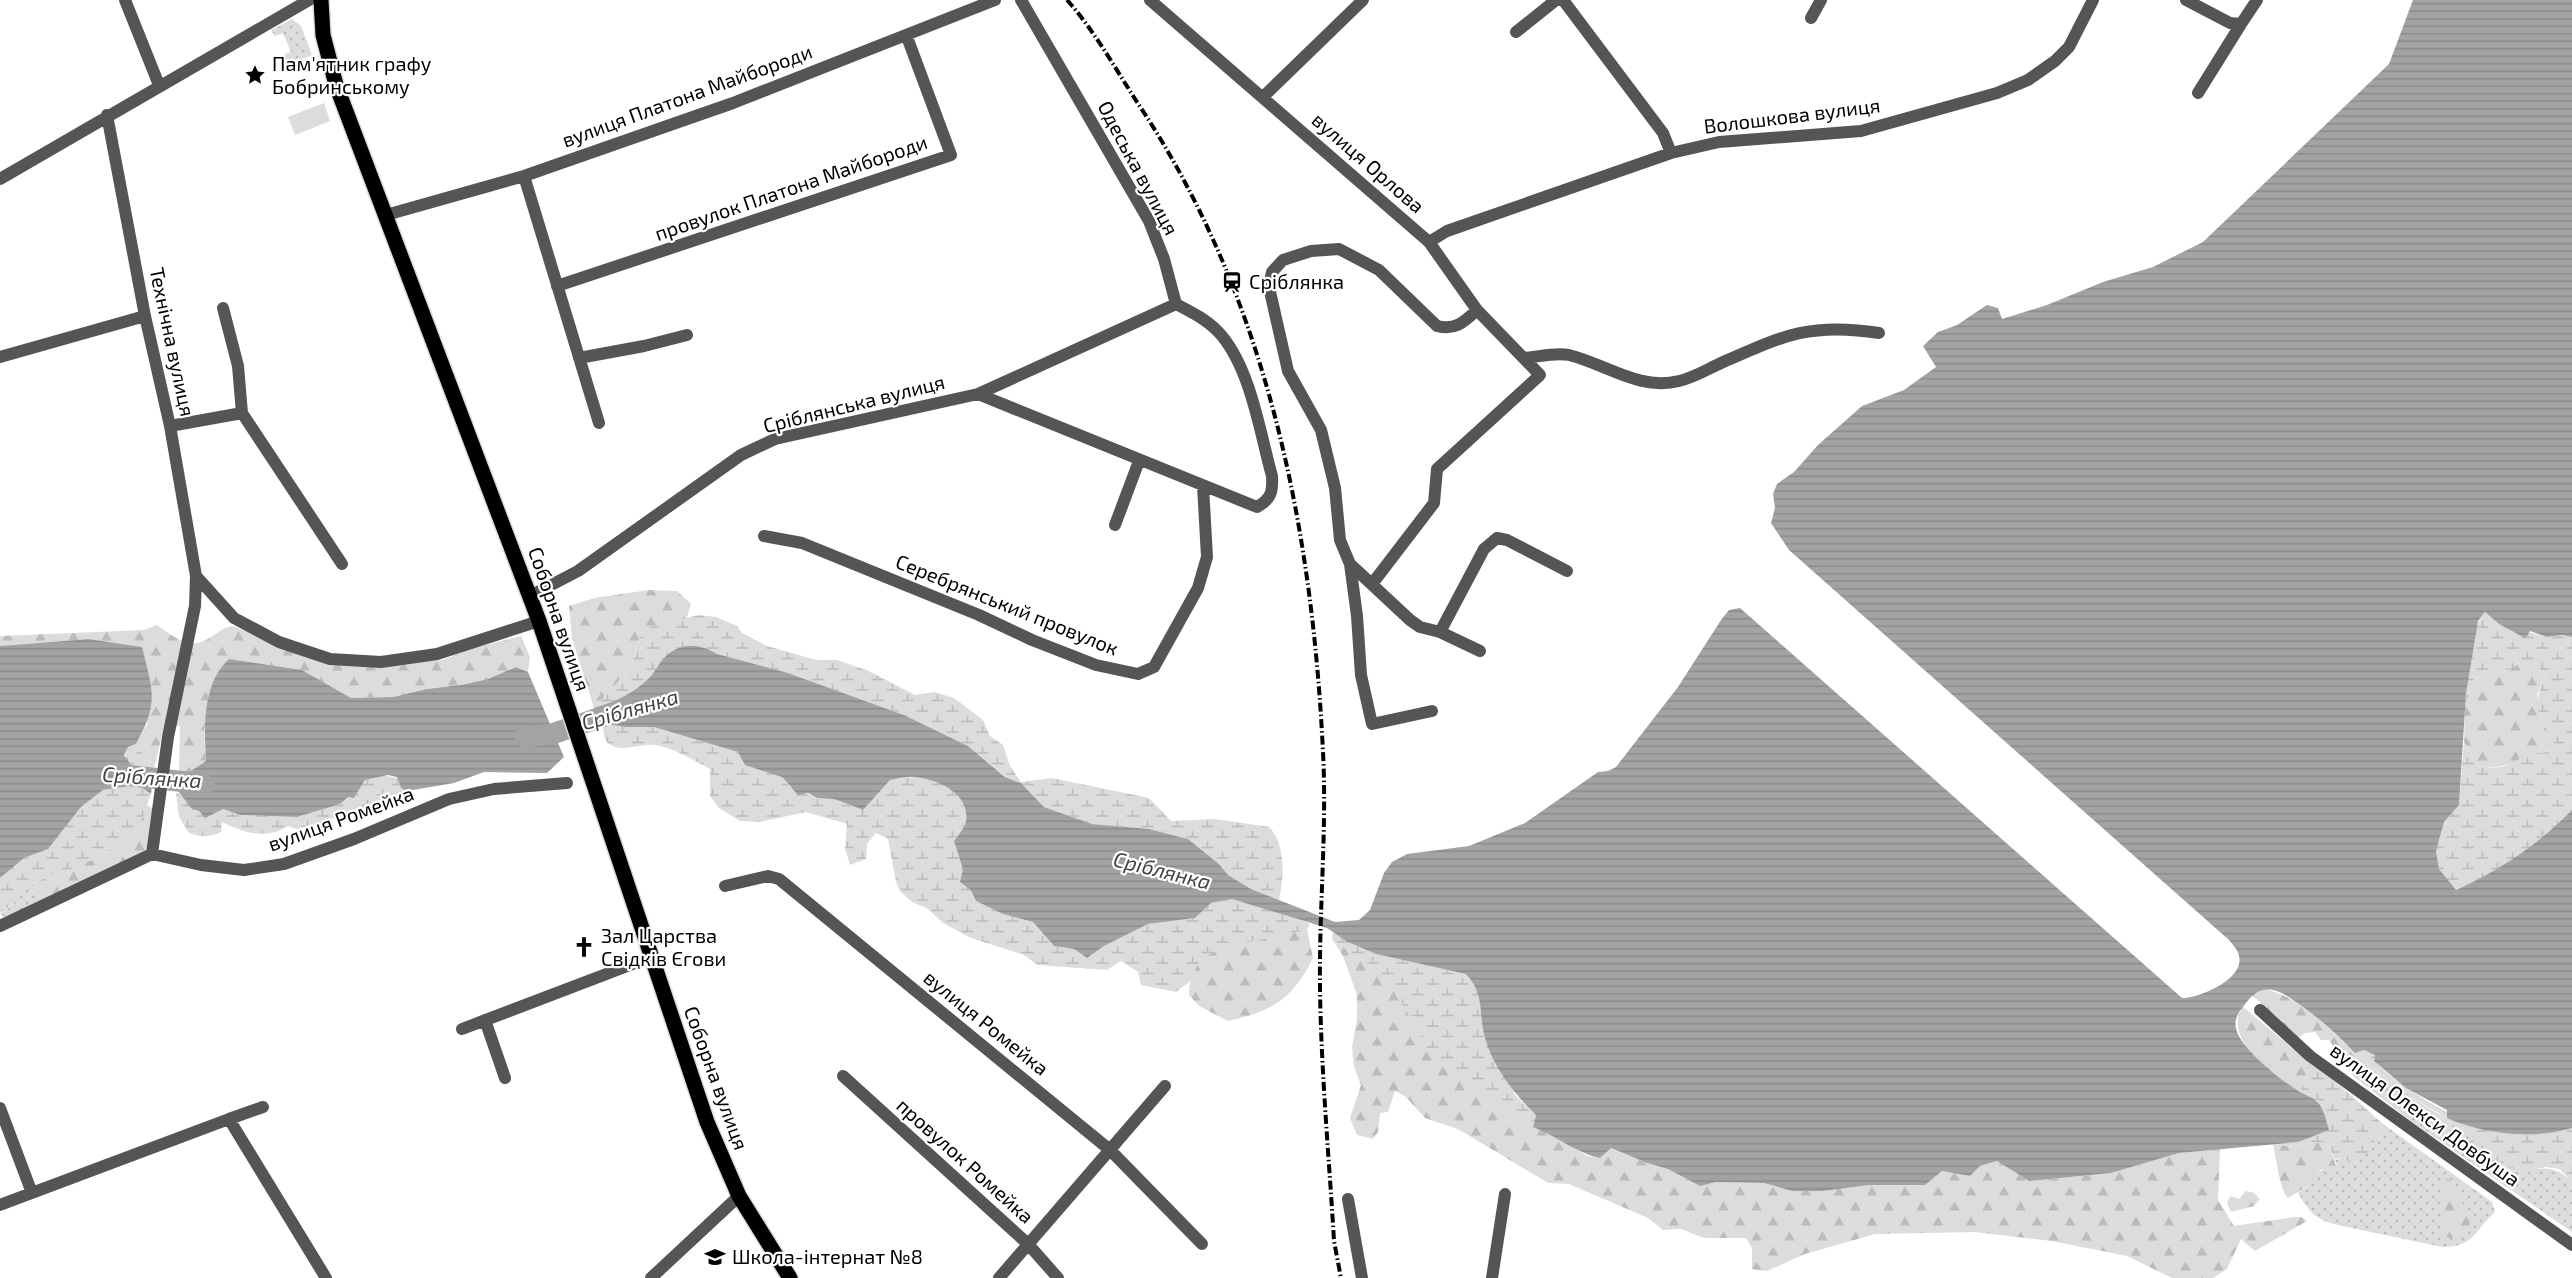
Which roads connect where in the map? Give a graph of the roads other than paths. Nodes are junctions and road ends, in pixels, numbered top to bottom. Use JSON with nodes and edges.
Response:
{"nodes":[{"id":1,"x":125,"y":0,"type":"edge"},
{"id":2,"x":309,"y":0,"type":"edge"},
{"id":3,"x":321,"y":0,"type":"edge"},
{"id":4,"x":995,"y":0,"type":"edge"},
{"id":5,"x":1020,"y":0,"type":"edge"},
{"id":6,"x":1150,"y":0,"type":"edge"},
{"id":7,"x":1363,"y":0,"type":"edge"},
{"id":8,"x":1556,"y":0,"type":"edge"},
{"id":9,"x":1563,"y":0,"type":"edge"},
{"id":10,"x":1821,"y":0,"type":"edge"},
{"id":11,"x":2093,"y":0,"type":"edge"},
{"id":12,"x":2186,"y":0,"type":"edge"},
{"id":13,"x":2257,"y":0,"type":"edge"},
{"id":14,"x":1810,"y":18,"type":"dead end"},
{"id":15,"x":2241,"y":24,"type":"junction"},
{"id":16,"x":1516,"y":32,"type":"dead end"},
{"id":17,"x":907,"y":37,"type":"junction"},
{"id":18,"x":159,"y":85,"type":"junction"},
{"id":19,"x":2198,"y":93,"type":"dead end"},
{"id":20,"x":1263,"y":97,"type":"junction"},
{"id":21,"x":107,"y":115,"type":"junction"},
{"id":22,"x":1671,"y":153,"type":"junction"},
{"id":23,"x":524,"y":176,"type":"junction"},
{"id":24,"x":0,"y":179,"type":"edge"},
{"id":25,"x":386,"y":215,"type":"junction"},
{"id":26,"x":1429,"y":242,"type":"junction"},
{"id":27,"x":557,"y":286,"type":"junction"},
{"id":28,"x":1176,"y":304,"type":"junction"},
{"id":29,"x":224,"y":308,"type":"dead end"},
{"id":30,"x":1477,"y":310,"type":"junction"},
{"id":31,"x":145,"y":316,"type":"junction"},
{"id":32,"x":1879,"y":333,"type":"dead end"},
{"id":33,"x":687,"y":335,"type":"dead end"},
{"id":34,"x":0,"y":357,"type":"edge"},
{"id":35,"x":579,"y":358,"type":"junction"},
{"id":36,"x":1524,"y":358,"type":"junction"},
{"id":37,"x":978,"y":394,"type":"junction"},
{"id":38,"x":242,"y":413,"type":"junction"},
{"id":39,"x":599,"y":423,"type":"dead end"},
{"id":40,"x":170,"y":426,"type":"junction"},
{"id":41,"x":1139,"y":461,"type":"junction"},
{"id":42,"x":1203,"y":486,"type":"junction"},
{"id":43,"x":1115,"y":525,"type":"dead end"},
{"id":44,"x":764,"y":536,"type":"dead end"},
{"id":45,"x":342,"y":564,"type":"dead end"},
{"id":46,"x":1350,"y":564,"type":"junction"},
{"id":47,"x":1567,"y":571,"type":"dead end"},
{"id":48,"x":196,"y":576,"type":"junction"},
{"id":49,"x":1372,"y":585,"type":"junction"},
{"id":50,"x":530,"y":596,"type":"junction"},
{"id":51,"x":539,"y":621,"type":"junction"},
{"id":52,"x":1440,"y":632,"type":"junction"},
{"id":53,"x":1480,"y":651,"type":"dead end"},
{"id":54,"x":1432,"y":711,"type":"dead end"},
{"id":55,"x":567,"y":783,"type":"dead end"},
{"id":56,"x":152,"y":854,"type":"junction"},
{"id":57,"x":724,"y":886,"type":"dead end"},
{"id":58,"x":0,"y":926,"type":"edge"},
{"id":59,"x":651,"y":957,"type":"junction"},
{"id":60,"x":2260,"y":1010,"type":"dead end"},
{"id":61,"x":485,"y":1020,"type":"junction"},
{"id":62,"x":462,"y":1029,"type":"dead end"},
{"id":63,"x":843,"y":1076,"type":"dead end"},
{"id":64,"x":505,"y":1078,"type":"dead end"},
{"id":65,"x":1165,"y":1086,"type":"dead end"},
{"id":66,"x":263,"y":1107,"type":"dead end"},
{"id":67,"x":0,"y":1108,"type":"edge"},
{"id":68,"x":229,"y":1119,"type":"junction"},
{"id":69,"x":1110,"y":1150,"type":"junction"},
{"id":70,"x":32,"y":1193,"type":"junction"},
{"id":71,"x":1505,"y":1194,"type":"dead end"},
{"id":72,"x":740,"y":1196,"type":"junction"},
{"id":73,"x":1348,"y":1199,"type":"dead end"},
{"id":74,"x":0,"y":1204,"type":"edge"},
{"id":75,"x":1028,"y":1244,"type":"junction"},
{"id":76,"x":1202,"y":1244,"type":"dead end"},
{"id":77,"x":2572,"y":1245,"type":"edge"},
{"id":78,"x":326,"y":1278,"type":"edge"},
{"id":79,"x":651,"y":1278,"type":"edge"},
{"id":80,"x":790,"y":1278,"type":"edge"},
{"id":81,"x":999,"y":1278,"type":"edge"},
{"id":82,"x":1058,"y":1278,"type":"edge"},
{"id":83,"x":1362,"y":1278,"type":"edge"},
{"id":84,"x":1492,"y":1278,"type":"edge"}],
"edges":[{"from":1,"to":18,"type":"street"},
{"from":2,"to":18,"type":"street"},
{"from":3,"to":25,"type":"main road","name":"Соборна вулиця"},
{"from":4,"to":17,"type":"street","name":"вулиця Платона Майбороди"},
{"from":5,"to":28,"type":"street","name":"Одеська вулиця"},
{"from":6,"to":20,"type":"street","name":"вулиця Орлова"},
{"from":7,"to":20,"type":"street"},
{"from":8,"to":16,"type":"street"},
{"from":9,"to":22,"type":"street"},
{"from":10,"to":14,"type":"street"},
{"from":11,"to":22,"type":"street","name":"Волошкова вулиця"},
{"from":12,"to":15,"type":"street"},
{"from":13,"to":15,"type":"street"},
{"from":15,"to":19,"type":"street"},
{"from":17,"to":23,"type":"street","name":"вулиця Платона Майбороди"},
{"from":17,"to":27,"type":"street","name":"провулок Платона Майбороди"},
{"from":18,"to":21,"type":"street"},
{"from":20,"to":26,"type":"street","name":"вулиця Орлова"},
{"from":21,"to":24,"type":"street"},
{"from":21,"to":31,"type":"street","name":"Технічна вулиця"},
{"from":22,"to":26,"type":"street","name":"Волошкова вулиця"},
{"from":23,"to":25,"type":"street","name":"вулиця Платона Майбороди"},
{"from":23,"to":27,"type":"street"},
{"from":25,"to":50,"type":"main road","name":"Соборна вулиця"},
{"from":26,"to":30,"type":"street","name":"вулиця Орлова"},
{"from":27,"to":35,"type":"street"},
{"from":28,"to":37,"type":"street","name":"Сріблянська вулиця"},
{"from":28,"to":42,"type":"street"},
{"from":29,"to":38,"type":"street"},
{"from":30,"to":36,"type":"street","name":"вулиця Орлова"},
{"from":30,"to":46,"type":"street"},
{"from":31,"to":34,"type":"street"},
{"from":31,"to":40,"type":"street","name":"Технічна вулиця"},
{"from":32,"to":36,"type":"street"},
{"from":33,"to":35,"type":"street"},
{"from":35,"to":39,"type":"street"},
{"from":36,"to":49,"type":"street","name":"вулиця Орлова"},
{"from":37,"to":41,"type":"street"},
{"from":37,"to":50,"type":"street","name":"Сріблянська вулиця"},
{"from":38,"to":40,"type":"street"},
{"from":38,"to":45,"type":"street"},
{"from":40,"to":48,"type":"street","name":"Технічна вулиця"},
{"from":41,"to":42,"type":"street"},
{"from":41,"to":43,"type":"street"},
{"from":42,"to":44,"type":"street","name":"Серебрянський провулок"},
{"from":46,"to":49,"type":"street"},
{"from":46,"to":54,"type":"street"},
{"from":47,"to":52,"type":"street"},
{"from":48,"to":51,"type":"street"},
{"from":48,"to":56,"type":"street","name":"Технічна вулиця"},
{"from":49,"to":52,"type":"street"},
{"from":50,"to":51,"type":"main road","name":"Соборна вулиця"},
{"from":51,"to":59,"type":"main road","name":"Соборна вулиця"},
{"from":52,"to":53,"type":"street"},
{"from":55,"to":56,"type":"street","name":"вулиця Ромейка"},
{"from":56,"to":58,"type":"street"},
{"from":57,"to":69,"type":"street","name":"вулиця Ромейка"},
{"from":59,"to":61,"type":"street"},
{"from":59,"to":72,"type":"main road","name":"Соборна вулиця"},
{"from":60,"to":77,"type":"street","name":"вулиця Олекси Довбуша"},
{"from":61,"to":62,"type":"street"},
{"from":61,"to":64,"type":"street"},
{"from":63,"to":75,"type":"street","name":"провулок Ромейка"},
{"from":65,"to":69,"type":"street"},
{"from":66,"to":68,"type":"street"},
{"from":67,"to":70,"type":"street"},
{"from":68,"to":70,"type":"street"},
{"from":68,"to":78,"type":"street"},
{"from":69,"to":75,"type":"street"},
{"from":69,"to":76,"type":"street","name":"вулиця Ромейка"},
{"from":70,"to":74,"type":"street"},
{"from":71,"to":84,"type":"street"},
{"from":72,"to":79,"type":"street"},
{"from":72,"to":80,"type":"main road","name":"Соборна вулиця"},
{"from":73,"to":83,"type":"street"},
{"from":75,"to":81,"type":"street"},
{"from":75,"to":82,"type":"street","name":"провулок Ромейка"}]}
